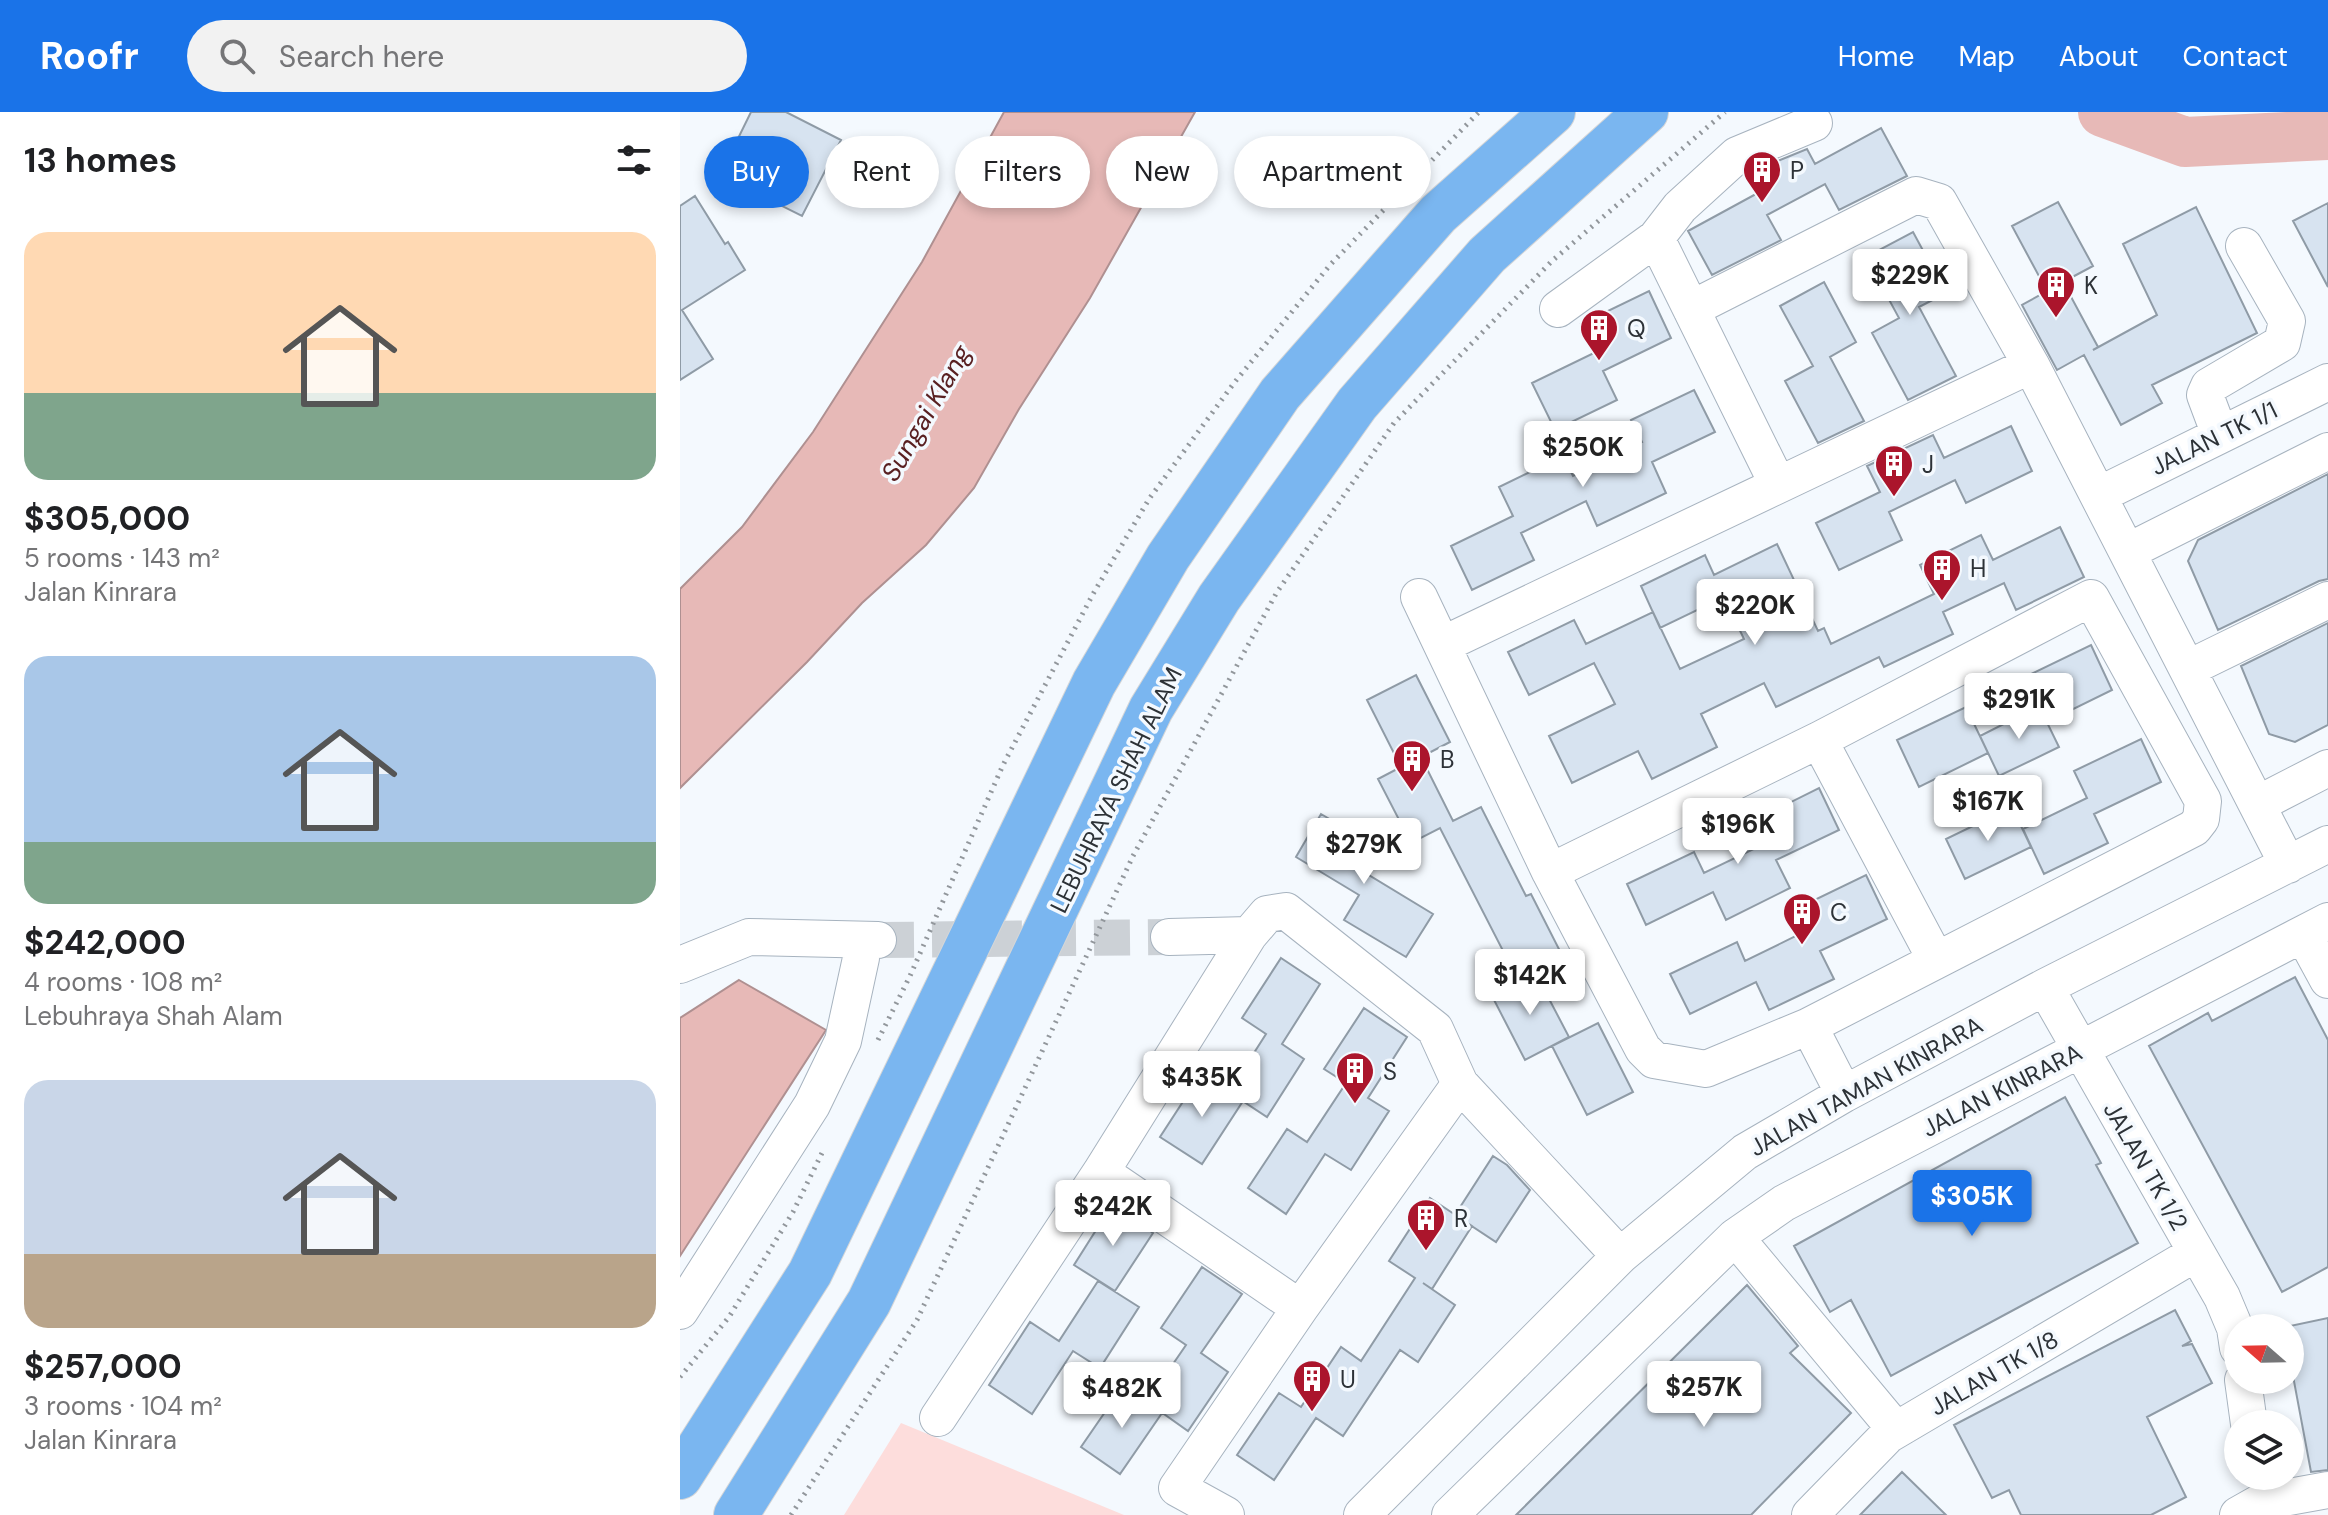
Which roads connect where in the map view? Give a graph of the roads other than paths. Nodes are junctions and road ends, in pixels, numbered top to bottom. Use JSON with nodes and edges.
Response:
{"nodes":[{"id":1,"x":1553,"y":112,"type":"edge"},
{"id":2,"x":1646,"y":112,"type":"edge"},
{"id":3,"x":1814,"y":123,"type":"dead end"},
{"id":4,"x":1656,"y":238,"type":"junction"},
{"id":5,"x":2244,"y":246,"type":"dead end"},
{"id":6,"x":1558,"y":309,"type":"dead end"},
{"id":7,"x":1691,"y":309,"type":"junction"},
{"id":8,"x":2031,"y":365,"type":"junction"},
{"id":9,"x":2328,"y":382,"type":"edge"},
{"id":10,"x":2220,"y":435,"type":"junction"},
{"id":11,"x":2328,"y":451,"type":"edge"},
{"id":12,"x":1778,"y":485,"type":"junction"},
{"id":13,"x":2099,"y":495,"type":"junction"},
{"id":14,"x":2129,"y":551,"type":"junction"},
{"id":15,"x":1419,"y":597,"type":"dead end"},
{"id":16,"x":2328,"y":600,"type":"edge"},
{"id":17,"x":1442,"y":645,"type":"junction"},
{"id":18,"x":2189,"y":668,"type":"junction"},
{"id":19,"x":1819,"y":740,"type":"junction"},
{"id":20,"x":2328,"y":768,"type":"edge"},
{"id":21,"x":2258,"y":804,"type":"junction"},
{"id":22,"x":2328,"y":844,"type":"edge"},
{"id":23,"x":2288,"y":865,"type":"junction"},
{"id":24,"x":1550,"y":872,"type":"junction"},
{"id":25,"x":2315,"y":927,"type":"edge"},
{"id":26,"x":1249,"y":935,"type":"junction"},
{"id":27,"x":1169,"y":937,"type":"tunnel mouth"},
{"id":28,"x":1936,"y":960,"type":"junction"},
{"id":29,"x":680,"y":965,"type":"edge"},
{"id":30,"x":2328,"y":980,"type":"edge"},
{"id":31,"x":2045,"y":987,"type":"junction"},
{"id":32,"x":1809,"y":1026,"type":"junction"},
{"id":33,"x":2080,"y":1050,"type":"junction"},
{"id":34,"x":1460,"y":1084,"type":"junction"},
{"id":35,"x":1844,"y":1094,"type":"junction"},
{"id":36,"x":1101,"y":1172,"type":"junction"},
{"id":37,"x":1735,"y":1237,"type":"junction"},
{"id":38,"x":2196,"y":1253,"type":"junction"},
{"id":39,"x":1620,"y":1256,"type":"junction"},
{"id":40,"x":1300,"y":1308,"type":"junction"},
{"id":41,"x":680,"y":1311,"type":"edge"},
{"id":42,"x":2229,"y":1314,"type":"edge"},
{"id":43,"x":938,"y":1418,"type":"dead end"},
{"id":44,"x":1896,"y":1430,"type":"junction"},
{"id":45,"x":680,"y":1477,"type":"edge"},
{"id":46,"x":2328,"y":1490,"type":"edge"},
{"id":47,"x":2255,"y":1502,"type":"edge"},
{"id":48,"x":736,"y":1515,"type":"edge"},
{"id":49,"x":1226,"y":1515,"type":"edge"},
{"id":50,"x":1362,"y":1515,"type":"edge"},
{"id":51,"x":1450,"y":1515,"type":"edge"},
{"id":52,"x":1810,"y":1515,"type":"edge"}],
"edges":[{"from":1,"to":45,"type":"highway"},
{"from":2,"to":48,"type":"highway","name":"LEBUHRAYA SHAH ALAM"},
{"from":3,"to":4,"type":"street"},
{"from":4,"to":6,"type":"street"},
{"from":4,"to":7,"type":"street"},
{"from":5,"to":10,"type":"street"},
{"from":7,"to":8,"type":"street"},
{"from":7,"to":12,"type":"street"},
{"from":8,"to":12,"type":"street"},
{"from":8,"to":13,"type":"street"},
{"from":9,"to":10,"type":"street","name":"JALAN TK 1/1"},
{"from":10,"to":13,"type":"street","name":"JALAN TK 1/1"},
{"from":11,"to":14,"type":"street"},
{"from":12,"to":17,"type":"street"},
{"from":13,"to":14,"type":"street"},
{"from":14,"to":18,"type":"street"},
{"from":15,"to":17,"type":"street"},
{"from":16,"to":18,"type":"street"},
{"from":17,"to":24,"type":"street"},
{"from":18,"to":21,"type":"street"},
{"from":19,"to":24,"type":"street"},
{"from":19,"to":28,"type":"street"},
{"from":19,"to":28,"type":"street"},
{"from":20,"to":21,"type":"street"},
{"from":21,"to":23,"type":"street"},
{"from":22,"to":23,"type":"street","name":"JALAN TAMAN KINRARA"},
{"from":23,"to":31,"type":"street","name":"JALAN TAMAN KINRARA"},
{"from":24,"to":32,"type":"street"},
{"from":25,"to":30,"type":"street"},
{"from":25,"to":33,"type":"street","name":"JALAN KINRARA"},
{"from":26,"to":27,"type":"street"},
{"from":26,"to":34,"type":"street"},
{"from":26,"to":36,"type":"street"},
{"from":28,"to":32,"type":"street"},
{"from":29,"to":41,"type":"street"},
{"from":31,"to":33,"type":"street","name":"JALAN TK 1/2"},
{"from":31,"to":35,"type":"street","name":"JALAN TAMAN KINRARA"},
{"from":32,"to":35,"type":"street"},
{"from":33,"to":37,"type":"street","name":"JALAN KINRARA"},
{"from":33,"to":38,"type":"street","name":"JALAN TK 1/2"},
{"from":34,"to":39,"type":"street"},
{"from":34,"to":40,"type":"street"},
{"from":35,"to":39,"type":"street","name":"JALAN TAMAN KINRARA"},
{"from":36,"to":40,"type":"street"},
{"from":36,"to":43,"type":"street"},
{"from":37,"to":44,"type":"street"},
{"from":37,"to":51,"type":"street","name":"JALAN KINRARA"},
{"from":38,"to":42,"type":"street","name":"JALAN TK 1/2"},
{"from":38,"to":44,"type":"street","name":"JALAN TK 1/8"},
{"from":39,"to":50,"type":"street","name":"JALAN TAMAN KINRARA"},
{"from":40,"to":49,"type":"street"},
{"from":44,"to":52,"type":"street","name":"JALAN TK 1/8"},
{"from":46,"to":47,"type":"street"}]}
